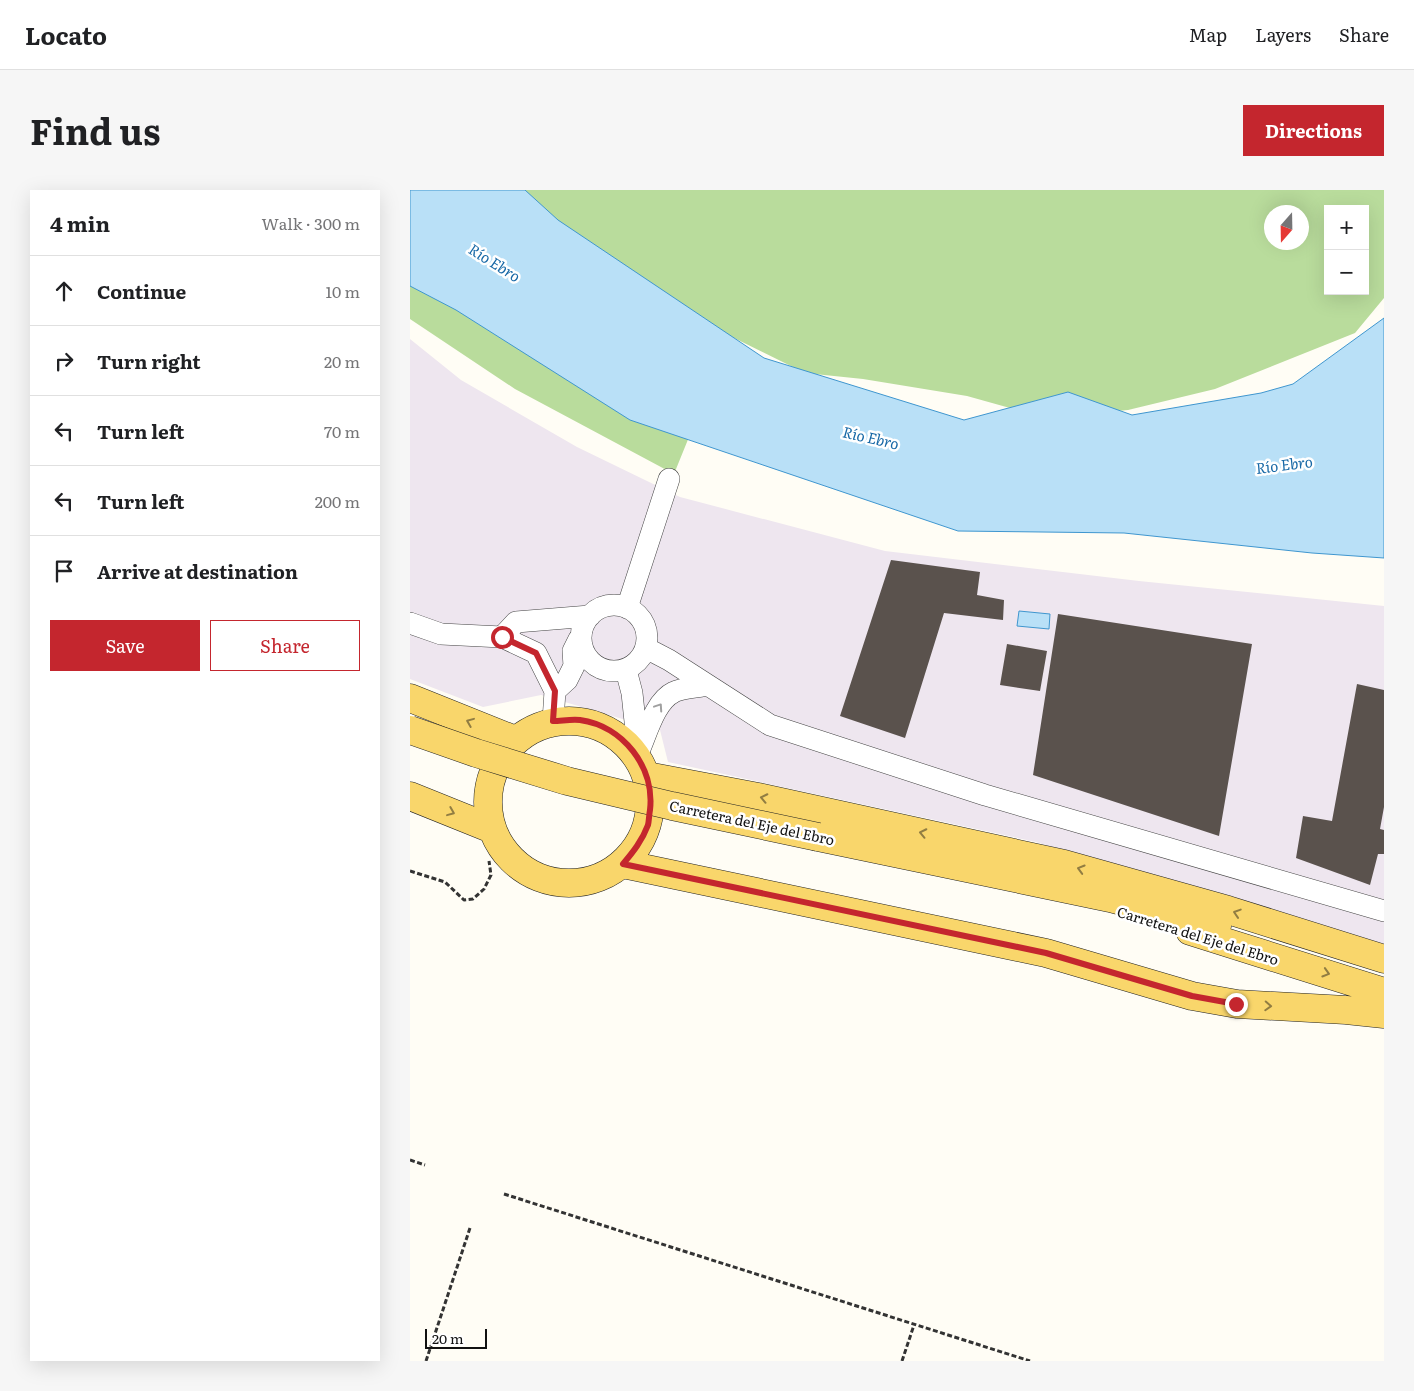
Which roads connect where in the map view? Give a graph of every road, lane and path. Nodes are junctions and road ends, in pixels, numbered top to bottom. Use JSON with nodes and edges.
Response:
{"nodes":[{"id":1,"x":669,"y":479,"type":"dead end"},
{"id":2,"x":627,"y":608,"type":"junction"},
{"id":3,"x":410,"y":623,"type":"edge"},
{"id":4,"x":585,"y":625,"type":"junction"},
{"id":5,"x":502,"y":637,"type":"junction"},
{"id":6,"x":646,"y":648,"type":"junction"},
{"id":7,"x":626,"y":670,"type":"junction"},
{"id":8,"x":708,"y":685,"type":"junction"},
{"id":9,"x":555,"y":691,"type":"junction"},
{"id":10,"x":410,"y":698,"type":"edge"},
{"id":11,"x":553,"y":721,"type":"junction"},
{"id":12,"x":410,"y":730,"type":"edge"},
{"id":13,"x":515,"y":740,"type":"junction"},
{"id":14,"x":643,"y":764,"type":"junction"},
{"id":15,"x":410,"y":796,"type":"edge"},
{"id":16,"x":492,"y":829,"type":"junction"},
{"id":17,"x":489,"y":861,"type":"dead end"},
{"id":18,"x":623,"y":864,"type":"junction"},
{"id":19,"x":410,"y":871,"type":"edge"},
{"id":20,"x":1011,"y":877,"type":"junction"},
{"id":21,"x":1384,"y":911,"type":"edge"},
{"id":22,"x":1384,"y":959,"type":"edge"},
{"id":23,"x":1384,"y":967,"type":"edge"},
{"id":24,"x":1384,"y":992,"type":"edge"},
{"id":25,"x":1384,"y":1014,"type":"edge"},
{"id":26,"x":410,"y":1160,"type":"edge"},
{"id":27,"x":425,"y":1165,"type":"dead end"},
{"id":28,"x":504,"y":1194,"type":"dead end"},
{"id":29,"x":470,"y":1228,"type":"dead end"},
{"id":30,"x":914,"y":1325,"type":"junction"},
{"id":31,"x":426,"y":1361,"type":"edge"},
{"id":32,"x":902,"y":1361,"type":"edge"},
{"id":33,"x":1030,"y":1361,"type":"edge"}],
"edges":[{"from":1,"to":2,"type":"street"},
{"from":2,"to":4,"type":"street"},
{"from":2,"to":6,"type":"street"},
{"from":3,"to":5,"type":"street"},
{"from":4,"to":5,"type":"street"},
{"from":4,"to":7,"type":"street"},
{"from":4,"to":9,"type":"street"},
{"from":5,"to":9,"type":"street"},
{"from":6,"to":7,"type":"street"},
{"from":6,"to":8,"type":"street"},
{"from":7,"to":14,"type":"street"},
{"from":14,"to":8,"type":"street","one_way":true},
{"from":8,"to":21,"type":"street"},
{"from":9,"to":11,"type":"street"},
{"from":13,"to":10,"type":"main road","one_way":true},
{"from":11,"to":13,"type":"main road"},
{"from":11,"to":14,"type":"main road"},
{"from":12,"to":20,"type":"main road","name":"Carretera del Eje del Ebro","bridge":true},
{"from":13,"to":16,"type":"main road"},
{"from":14,"to":18,"type":"main road"},
{"from":22,"to":14,"type":"main road","one_way":true},
{"from":15,"to":16,"type":"main road","one_way":true},
{"from":16,"to":18,"type":"main road"},
{"from":17,"to":19,"type":"path"},
{"from":18,"to":25,"type":"main road","one_way":true},
{"from":20,"to":23,"type":"main road","name":"Carretera del Eje del Ebro"},
{"from":20,"to":24,"type":"main road","name":"Carretera del Eje del Ebro","one_way":true},
{"from":26,"to":27,"type":"path"},
{"from":28,"to":30,"type":"path"},
{"from":29,"to":31,"type":"path"},
{"from":30,"to":32,"type":"path"},
{"from":30,"to":33,"type":"path"}]}
